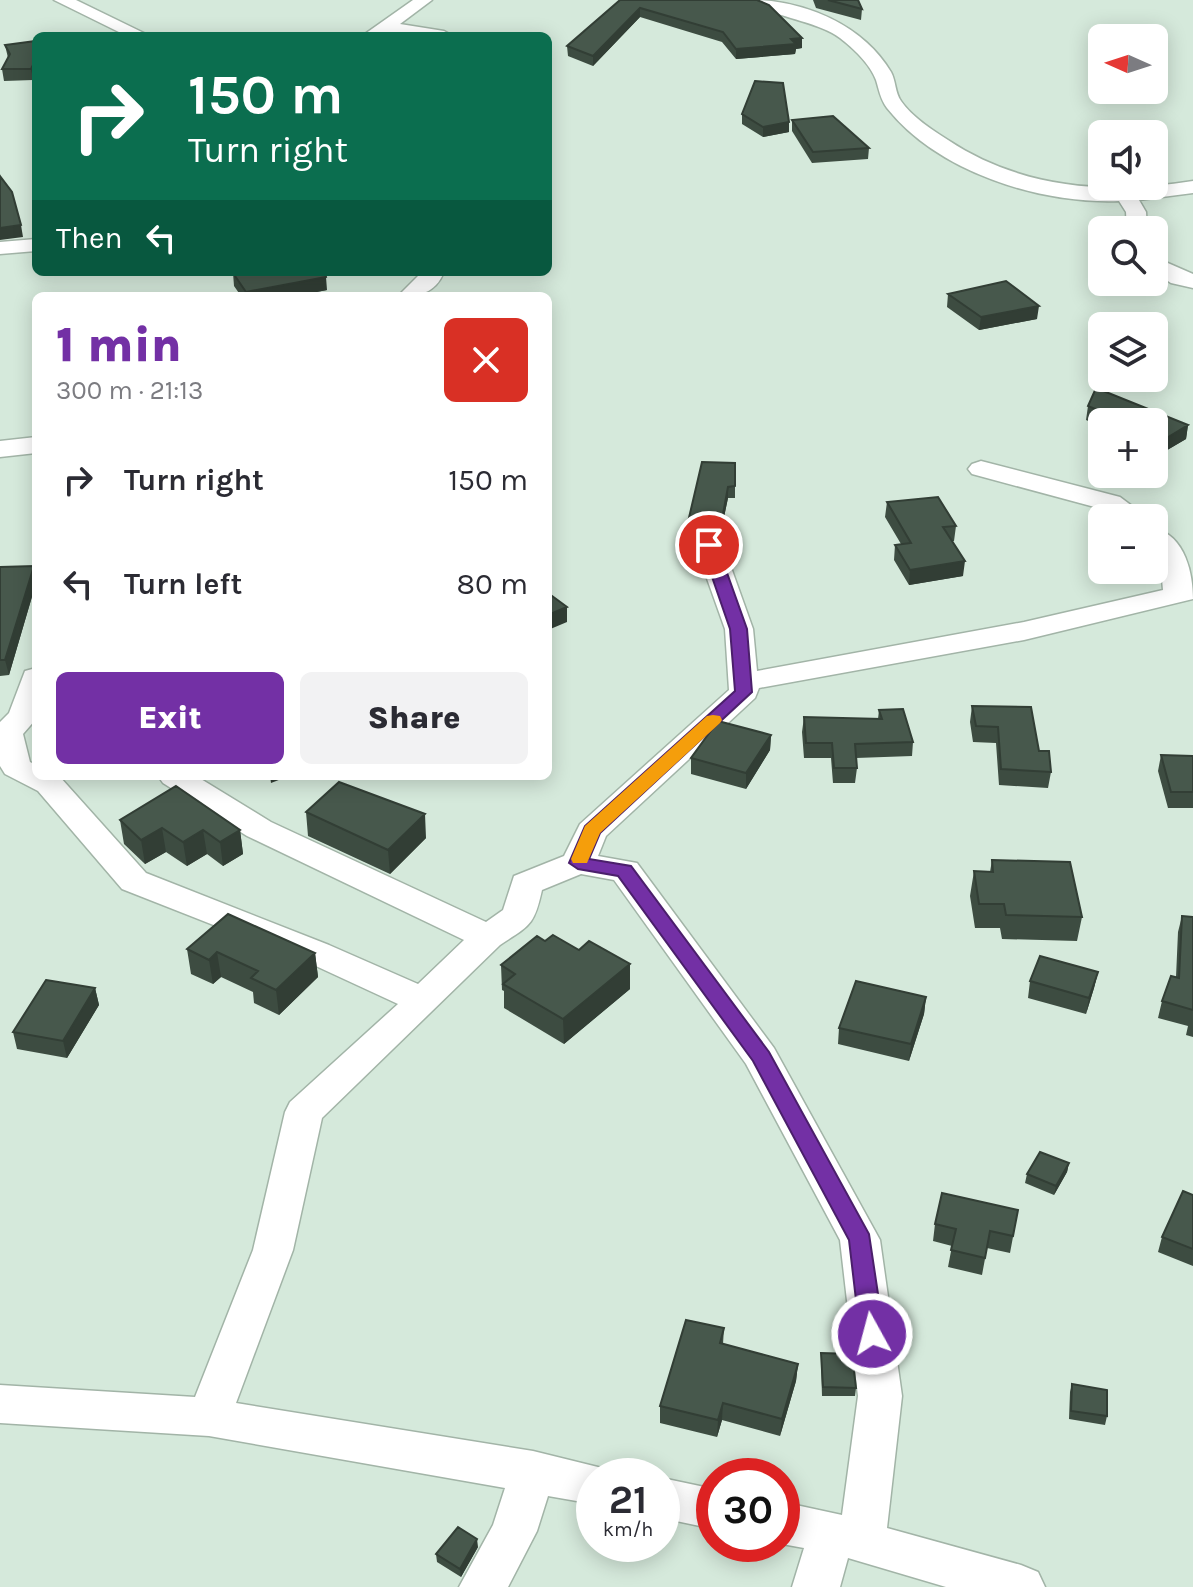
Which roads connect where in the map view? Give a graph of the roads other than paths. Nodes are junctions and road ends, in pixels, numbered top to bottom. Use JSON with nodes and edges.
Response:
{"nodes":[{"id":1,"x":62,"y":0,"type":"edge"},
{"id":2,"x":424,"y":0,"type":"edge"},
{"id":3,"x":759,"y":0,"type":"edge"},
{"id":4,"x":132,"y":32,"type":"edge"},
{"id":5,"x":378,"y":32,"type":"edge"},
{"id":6,"x":1193,"y":187,"type":"edge"},
{"id":7,"x":1168,"y":193,"type":"edge"},
{"id":8,"x":1088,"y":194,"type":"edge"},
{"id":9,"x":32,"y":245,"type":"edge"},
{"id":10,"x":0,"y":248,"type":"edge"},
{"id":11,"x":1168,"y":271,"type":"edge"},
{"id":12,"x":431,"y":276,"type":"edge"},
{"id":13,"x":1193,"y":281,"type":"edge"},
{"id":14,"x":414,"y":292,"type":"edge"},
{"id":15,"x":32,"y":445,"type":"edge"},
{"id":16,"x":0,"y":449,"type":"edge"},
{"id":17,"x":981,"y":469,"type":"dead end"},
{"id":18,"x":1113,"y":504,"type":"edge"},
{"id":19,"x":709,"y":545,"type":"dead end"},
{"id":20,"x":1168,"y":550,"type":"edge"},
{"id":21,"x":1185,"y":592,"type":"edge"},
{"id":22,"x":745,"y":682,"type":"junction"},
{"id":23,"x":32,"y":689,"type":"edge"},
{"id":24,"x":32,"y":775,"type":"edge"},
{"id":25,"x":41,"y":780,"type":"edge"},
{"id":26,"x":180,"y":780,"type":"edge"},
{"id":27,"x":578,"y":863,"type":"junction"},
{"id":28,"x":488,"y":937,"type":"junction"},
{"id":29,"x":422,"y":1000,"type":"junction"},
{"id":30,"x":0,"y":1404,"type":"edge"},
{"id":31,"x":209,"y":1417,"type":"junction"},
{"id":32,"x":533,"y":1471,"type":"junction"},
{"id":33,"x":576,"y":1480,"type":"edge"},
{"id":34,"x":800,"y":1527,"type":"edge"},
{"id":35,"x":847,"y":1538,"type":"junction"},
{"id":36,"x":483,"y":1587,"type":"edge"},
{"id":37,"x":816,"y":1587,"type":"edge"},
{"id":38,"x":1021,"y":1587,"type":"edge"}],
"edges":[{"from":1,"to":4,"type":"street"},
{"from":2,"to":5,"type":"street"},
{"from":3,"to":8,"type":"street"},
{"from":6,"to":7,"type":"street"},
{"from":9,"to":10,"type":"street"},
{"from":11,"to":13,"type":"street"},
{"from":12,"to":14,"type":"street"},
{"from":15,"to":16,"type":"street"},
{"from":17,"to":18,"type":"street"},
{"from":19,"to":22,"type":"street"},
{"from":20,"to":21,"type":"street"},
{"from":21,"to":22,"type":"street"},
{"from":22,"to":27,"type":"street"},
{"from":23,"to":24,"type":"street"},
{"from":25,"to":29,"type":"street"},
{"from":26,"to":28,"type":"street"},
{"from":27,"to":28,"type":"street"},
{"from":27,"to":35,"type":"street"},
{"from":28,"to":29,"type":"street"},
{"from":29,"to":31,"type":"street"},
{"from":30,"to":31,"type":"street"},
{"from":31,"to":32,"type":"street"},
{"from":32,"to":33,"type":"street"},
{"from":32,"to":36,"type":"street"},
{"from":34,"to":35,"type":"street"},
{"from":35,"to":37,"type":"street"},
{"from":35,"to":38,"type":"street"}]}
